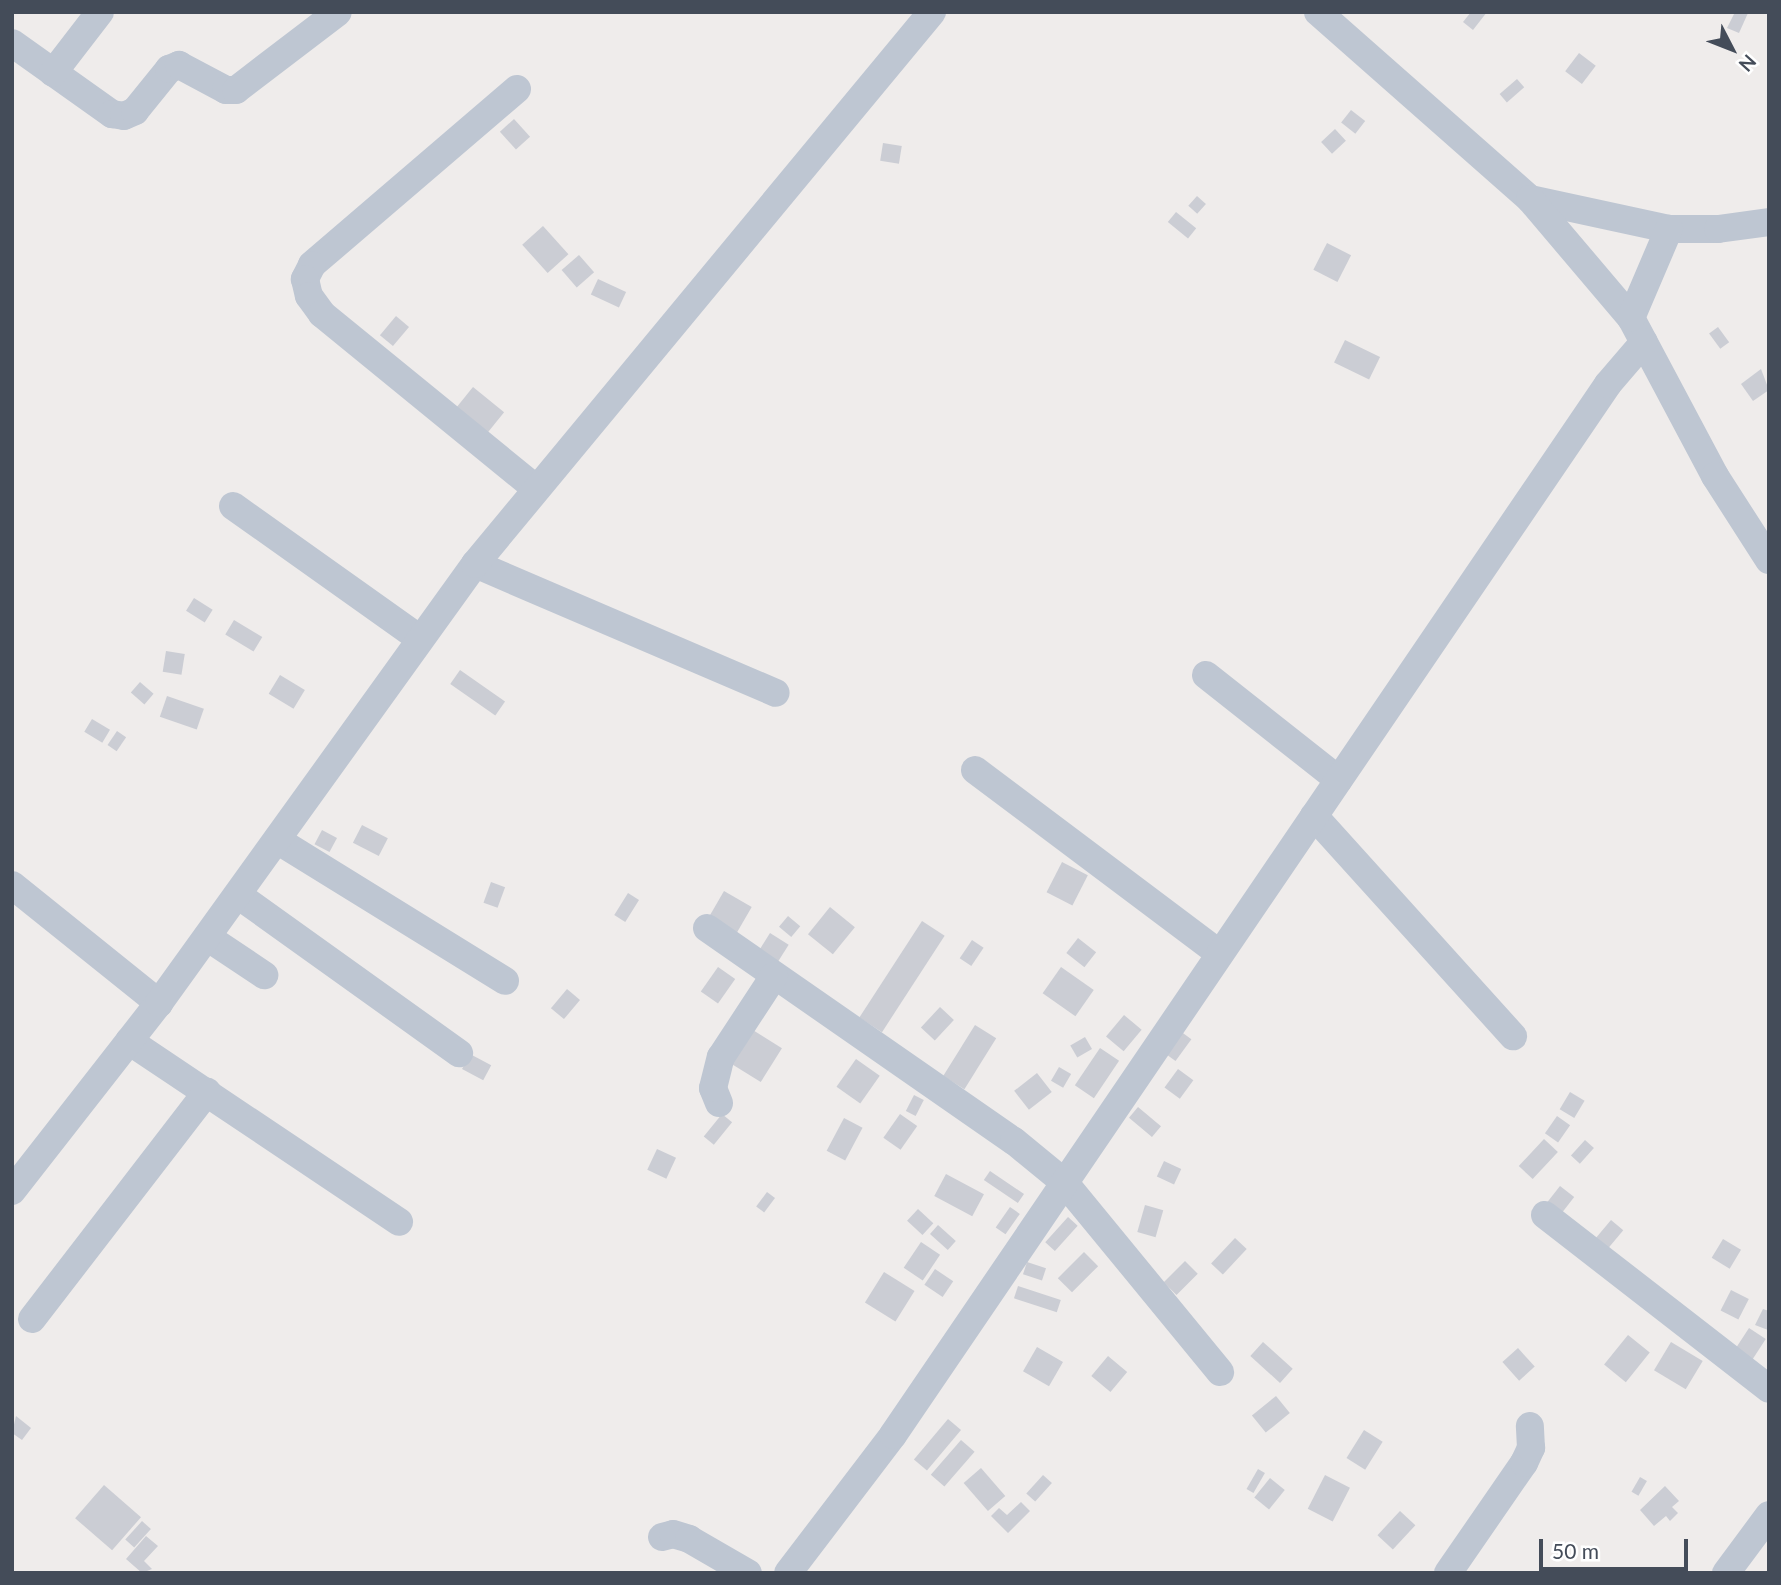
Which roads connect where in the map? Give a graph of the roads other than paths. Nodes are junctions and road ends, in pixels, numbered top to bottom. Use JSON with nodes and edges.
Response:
{"nodes":[{"id":1,"x":100,"y":12,"type":"edge"},
{"id":2,"x":338,"y":12,"type":"edge"},
{"id":3,"x":932,"y":12,"type":"edge"},
{"id":4,"x":1318,"y":12,"type":"edge"},
{"id":5,"x":12,"y":43,"type":"edge"},
{"id":6,"x":53,"y":73,"type":"junction"},
{"id":7,"x":517,"y":89,"type":"dead end"},
{"id":8,"x":1530,"y":199,"type":"junction"},
{"id":9,"x":1769,"y":222,"type":"edge"},
{"id":10,"x":1669,"y":229,"type":"junction"},
{"id":11,"x":1637,"y":330,"type":"junction"},
{"id":12,"x":535,"y":488,"type":"junction"},
{"id":13,"x":233,"y":506,"type":"dead end"},
{"id":14,"x":1769,"y":560,"type":"edge"},
{"id":15,"x":475,"y":564,"type":"junction"},
{"id":16,"x":420,"y":639,"type":"junction"},
{"id":17,"x":1206,"y":675,"type":"dead end"},
{"id":18,"x":776,"y":692,"type":"dead end"},
{"id":19,"x":975,"y":770,"type":"dead end"},
{"id":20,"x":1339,"y":780,"type":"junction"},
{"id":21,"x":1314,"y":817,"type":"junction"},
{"id":22,"x":277,"y":840,"type":"junction"},
{"id":23,"x":12,"y":885,"type":"edge"},
{"id":24,"x":238,"y":895,"type":"junction"},
{"id":25,"x":706,"y":928,"type":"dead end"},
{"id":26,"x":207,"y":937,"type":"junction"},
{"id":27,"x":1219,"y":953,"type":"junction"},
{"id":28,"x":264,"y":975,"type":"dead end"},
{"id":29,"x":774,"y":976,"type":"junction"},
{"id":30,"x":505,"y":981,"type":"dead end"},
{"id":31,"x":159,"y":1003,"type":"junction"},
{"id":32,"x":1513,"y":1036,"type":"dead end"},
{"id":33,"x":129,"y":1041,"type":"junction"},
{"id":34,"x":459,"y":1053,"type":"dead end"},
{"id":35,"x":207,"y":1092,"type":"junction"},
{"id":36,"x":719,"y":1103,"type":"dead end"},
{"id":37,"x":1064,"y":1182,"type":"junction"},
{"id":38,"x":12,"y":1191,"type":"edge"},
{"id":39,"x":1545,"y":1215,"type":"dead end"},
{"id":40,"x":399,"y":1222,"type":"dead end"},
{"id":41,"x":32,"y":1319,"type":"dead end"},
{"id":42,"x":1220,"y":1372,"type":"dead end"},
{"id":43,"x":1769,"y":1389,"type":"edge"},
{"id":44,"x":1530,"y":1426,"type":"dead end"},
{"id":45,"x":1769,"y":1515,"type":"edge"},
{"id":46,"x":662,"y":1537,"type":"dead end"},
{"id":47,"x":798,"y":1569,"type":"edge"},
{"id":48,"x":748,"y":1573,"type":"edge"},
{"id":49,"x":1448,"y":1573,"type":"edge"},
{"id":50,"x":1726,"y":1573,"type":"edge"}],
"edges":[{"from":1,"to":6,"type":"street"},
{"from":2,"to":6,"type":"street"},
{"from":3,"to":12,"type":"street"},
{"from":4,"to":8,"type":"street"},
{"from":5,"to":6,"type":"street"},
{"from":7,"to":12,"type":"street"},
{"from":8,"to":10,"type":"street"},
{"from":8,"to":11,"type":"street"},
{"from":9,"to":10,"type":"street"},
{"from":10,"to":11,"type":"street"},
{"from":11,"to":14,"type":"street"},
{"from":11,"to":20,"type":"street"},
{"from":12,"to":15,"type":"street"},
{"from":13,"to":16,"type":"street"},
{"from":15,"to":16,"type":"street"},
{"from":15,"to":18,"type":"street"},
{"from":16,"to":22,"type":"street"},
{"from":17,"to":20,"type":"street"},
{"from":19,"to":27,"type":"street"},
{"from":20,"to":21,"type":"street"},
{"from":21,"to":27,"type":"street"},
{"from":21,"to":32,"type":"street"},
{"from":22,"to":24,"type":"street"},
{"from":22,"to":30,"type":"street"},
{"from":23,"to":31,"type":"street"},
{"from":24,"to":26,"type":"street"},
{"from":24,"to":34,"type":"street"},
{"from":25,"to":29,"type":"street"},
{"from":26,"to":28,"type":"street"},
{"from":26,"to":31,"type":"street"},
{"from":27,"to":37,"type":"street"},
{"from":29,"to":36,"type":"street"},
{"from":29,"to":37,"type":"street"},
{"from":31,"to":33,"type":"street"},
{"from":33,"to":35,"type":"street"},
{"from":33,"to":38,"type":"street"},
{"from":35,"to":40,"type":"street"},
{"from":35,"to":41,"type":"street"},
{"from":37,"to":42,"type":"street"},
{"from":37,"to":47,"type":"street"},
{"from":39,"to":43,"type":"street"},
{"from":44,"to":49,"type":"street"},
{"from":45,"to":50,"type":"street"},
{"from":46,"to":48,"type":"street"}]}
